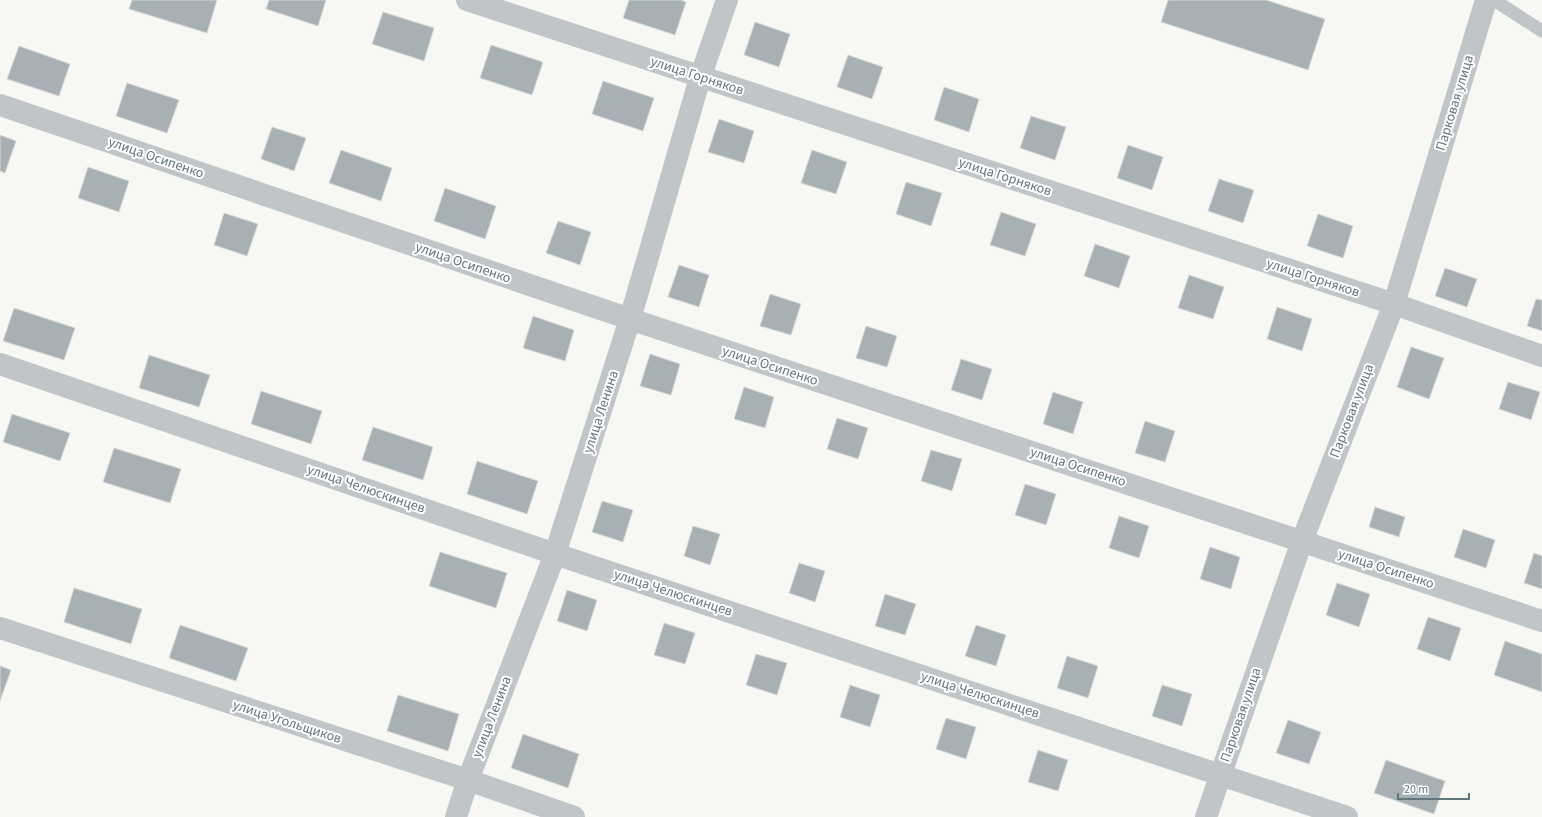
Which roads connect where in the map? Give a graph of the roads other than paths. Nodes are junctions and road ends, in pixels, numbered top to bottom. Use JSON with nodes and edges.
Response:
{"nodes":[{"id":1,"x":467,"y":0,"type":"edge"},
{"id":2,"x":727,"y":0,"type":"edge"},
{"id":3,"x":1486,"y":0,"type":"edge"},
{"id":4,"x":1494,"y":0,"type":"edge"},
{"id":5,"x":1542,"y":31,"type":"edge"},
{"id":6,"x":700,"y":78,"type":"junction"},
{"id":7,"x":0,"y":105,"type":"edge"},
{"id":8,"x":1394,"y":304,"type":"junction"},
{"id":9,"x":630,"y":319,"type":"junction"},
{"id":10,"x":1542,"y":356,"type":"edge"},
{"id":11,"x":0,"y":364,"type":"edge"},
{"id":12,"x":1302,"y":541,"type":"junction"},
{"id":13,"x":555,"y":554,"type":"junction"},
{"id":14,"x":1542,"y":621,"type":"edge"},
{"id":15,"x":0,"y":628,"type":"edge"},
{"id":16,"x":1221,"y":775,"type":"junction"},
{"id":17,"x":468,"y":780,"type":"junction"},
{"id":18,"x":456,"y":817,"type":"edge"},
{"id":19,"x":574,"y":817,"type":"edge"},
{"id":20,"x":1206,"y":817,"type":"edge"},
{"id":21,"x":1347,"y":817,"type":"edge"}],
"edges":[{"from":1,"to":6,"type":"street","name":"улица Горняков"},
{"from":2,"to":6,"type":"street","name":"улица Ленина"},
{"from":3,"to":8,"type":"street","name":"Парковая улица"},
{"from":4,"to":5,"type":"lane"},
{"from":6,"to":8,"type":"street","name":"улица Горняков"},
{"from":6,"to":9,"type":"street","name":"улица Ленина"},
{"from":7,"to":9,"type":"street","name":"улица Осипенко"},
{"from":8,"to":10,"type":"street","name":"улица Горняков"},
{"from":8,"to":12,"type":"street","name":"Парковая улица"},
{"from":9,"to":12,"type":"street","name":"улица Осипенко"},
{"from":9,"to":13,"type":"street","name":"улица Ленина"},
{"from":11,"to":13,"type":"street","name":"улица Челюскинцев"},
{"from":12,"to":14,"type":"street","name":"улица Осипенко"},
{"from":12,"to":16,"type":"street","name":"Парковая улица"},
{"from":13,"to":16,"type":"street","name":"улица Челюскинцев"},
{"from":13,"to":17,"type":"street","name":"улица Ленина"},
{"from":15,"to":17,"type":"street","name":"улица Угольщиков"},
{"from":16,"to":20,"type":"street","name":"Парковая улица"},
{"from":16,"to":21,"type":"street","name":"улица Челюскинцев"},
{"from":17,"to":18,"type":"street","name":"улица Ленина"},
{"from":17,"to":19,"type":"street","name":"улица Угольщиков"}]}
